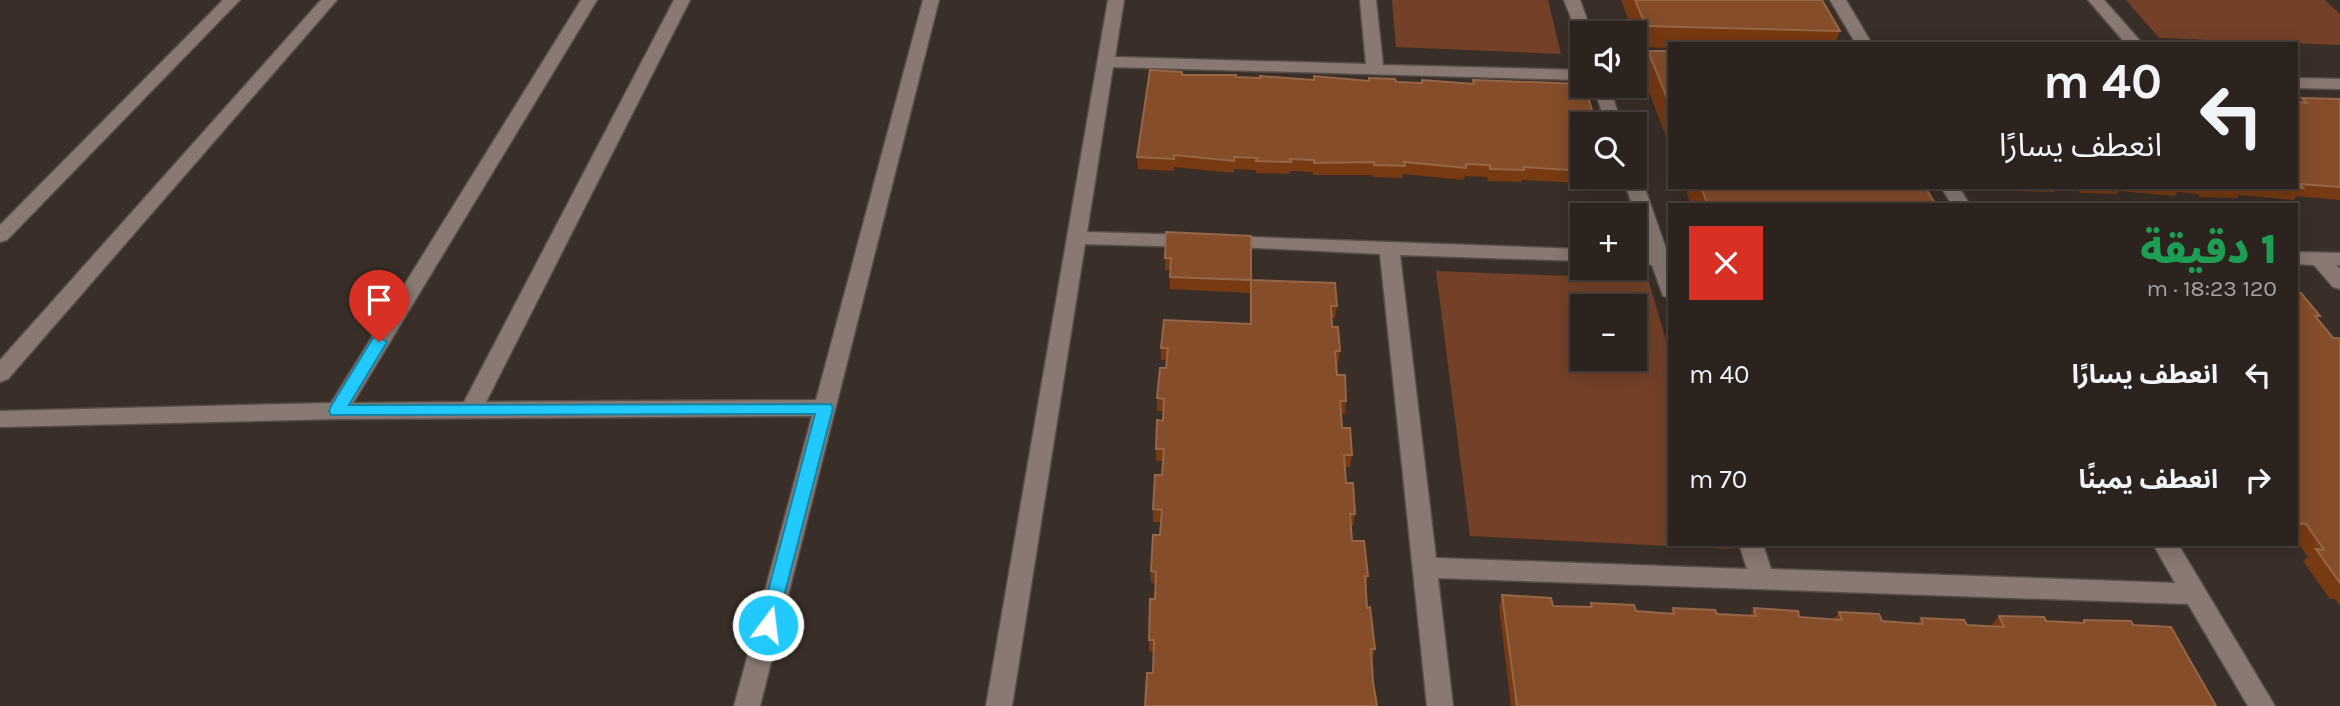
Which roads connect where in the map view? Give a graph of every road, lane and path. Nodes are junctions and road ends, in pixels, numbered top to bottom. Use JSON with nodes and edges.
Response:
{"nodes":[{"id":1,"x":232,"y":0,"type":"edge"},
{"id":2,"x":329,"y":0,"type":"edge"},
{"id":3,"x":589,"y":0,"type":"edge"},
{"id":4,"x":682,"y":0,"type":"edge"},
{"id":5,"x":931,"y":0,"type":"edge"},
{"id":6,"x":1116,"y":0,"type":"edge"},
{"id":7,"x":1368,"y":0,"type":"edge"},
{"id":8,"x":1572,"y":0,"type":"edge"},
{"id":9,"x":1838,"y":0,"type":"edge"},
{"id":10,"x":2096,"y":0,"type":"edge"},
{"id":11,"x":1580,"y":21,"type":"edge"},
{"id":12,"x":1863,"y":42,"type":"edge"},
{"id":13,"x":2133,"y":42,"type":"edge"},
{"id":14,"x":1106,"y":62,"type":"junction"},
{"id":15,"x":1375,"y":70,"type":"junction"},
{"id":16,"x":1570,"y":75,"type":"edge"},
{"id":17,"x":2298,"y":83,"type":"edge"},
{"id":18,"x":2340,"y":83,"type":"edge"},
{"id":19,"x":1636,"y":189,"type":"edge"},
{"id":20,"x":0,"y":236,"type":"edge"},
{"id":21,"x":1078,"y":238,"type":"junction"},
{"id":22,"x":1389,"y":247,"type":"junction"},
{"id":23,"x":1570,"y":255,"type":"edge"},
{"id":24,"x":2298,"y":258,"type":"edge"},
{"id":25,"x":1647,"y":259,"type":"edge"},
{"id":26,"x":1659,"y":259,"type":"junction"},
{"id":27,"x":2330,"y":259,"type":"edge"},
{"id":28,"x":2340,"y":282,"type":"edge"},
{"id":29,"x":1668,"y":285,"type":"edge"},
{"id":30,"x":0,"y":374,"type":"edge"},
{"id":31,"x":825,"y":408,"type":"junction"},
{"id":32,"x":471,"y":410,"type":"junction"},
{"id":33,"x":337,"y":411,"type":"junction"},
{"id":34,"x":0,"y":419,"type":"edge"},
{"id":35,"x":1752,"y":546,"type":"edge"},
{"id":36,"x":2166,"y":546,"type":"edge"},
{"id":37,"x":1426,"y":568,"type":"junction"},
{"id":38,"x":1762,"y":578,"type":"junction"},
{"id":39,"x":2195,"y":594,"type":"junction"},
{"id":40,"x":747,"y":706,"type":"edge"},
{"id":41,"x":999,"y":706,"type":"edge"},
{"id":42,"x":1440,"y":706,"type":"edge"},
{"id":43,"x":2262,"y":706,"type":"edge"}],
"edges":[{"from":1,"to":20,"type":"street"},
{"from":2,"to":30,"type":"street"},
{"from":3,"to":33,"type":"street"},
{"from":4,"to":32,"type":"street"},
{"from":5,"to":31,"type":"street"},
{"from":6,"to":14,"type":"street"},
{"from":7,"to":15,"type":"street"},
{"from":8,"to":11,"type":"street"},
{"from":9,"to":12,"type":"street"},
{"from":10,"to":13,"type":"street"},
{"from":14,"to":15,"type":"street"},
{"from":14,"to":21,"type":"street"},
{"from":15,"to":16,"type":"street"},
{"from":17,"to":18,"type":"street"},
{"from":19,"to":26,"type":"street"},
{"from":21,"to":22,"type":"street"},
{"from":21,"to":41,"type":"street"},
{"from":22,"to":23,"type":"street"},
{"from":22,"to":37,"type":"street"},
{"from":24,"to":27,"type":"street"},
{"from":25,"to":26,"type":"street"},
{"from":26,"to":29,"type":"street"},
{"from":27,"to":28,"type":"street"},
{"from":31,"to":32,"type":"street"},
{"from":31,"to":40,"type":"street"},
{"from":32,"to":33,"type":"street"},
{"from":33,"to":34,"type":"street"},
{"from":35,"to":38,"type":"street"},
{"from":36,"to":39,"type":"street"},
{"from":37,"to":38,"type":"street"},
{"from":37,"to":42,"type":"street"},
{"from":38,"to":39,"type":"street"},
{"from":39,"to":43,"type":"street"}]}
